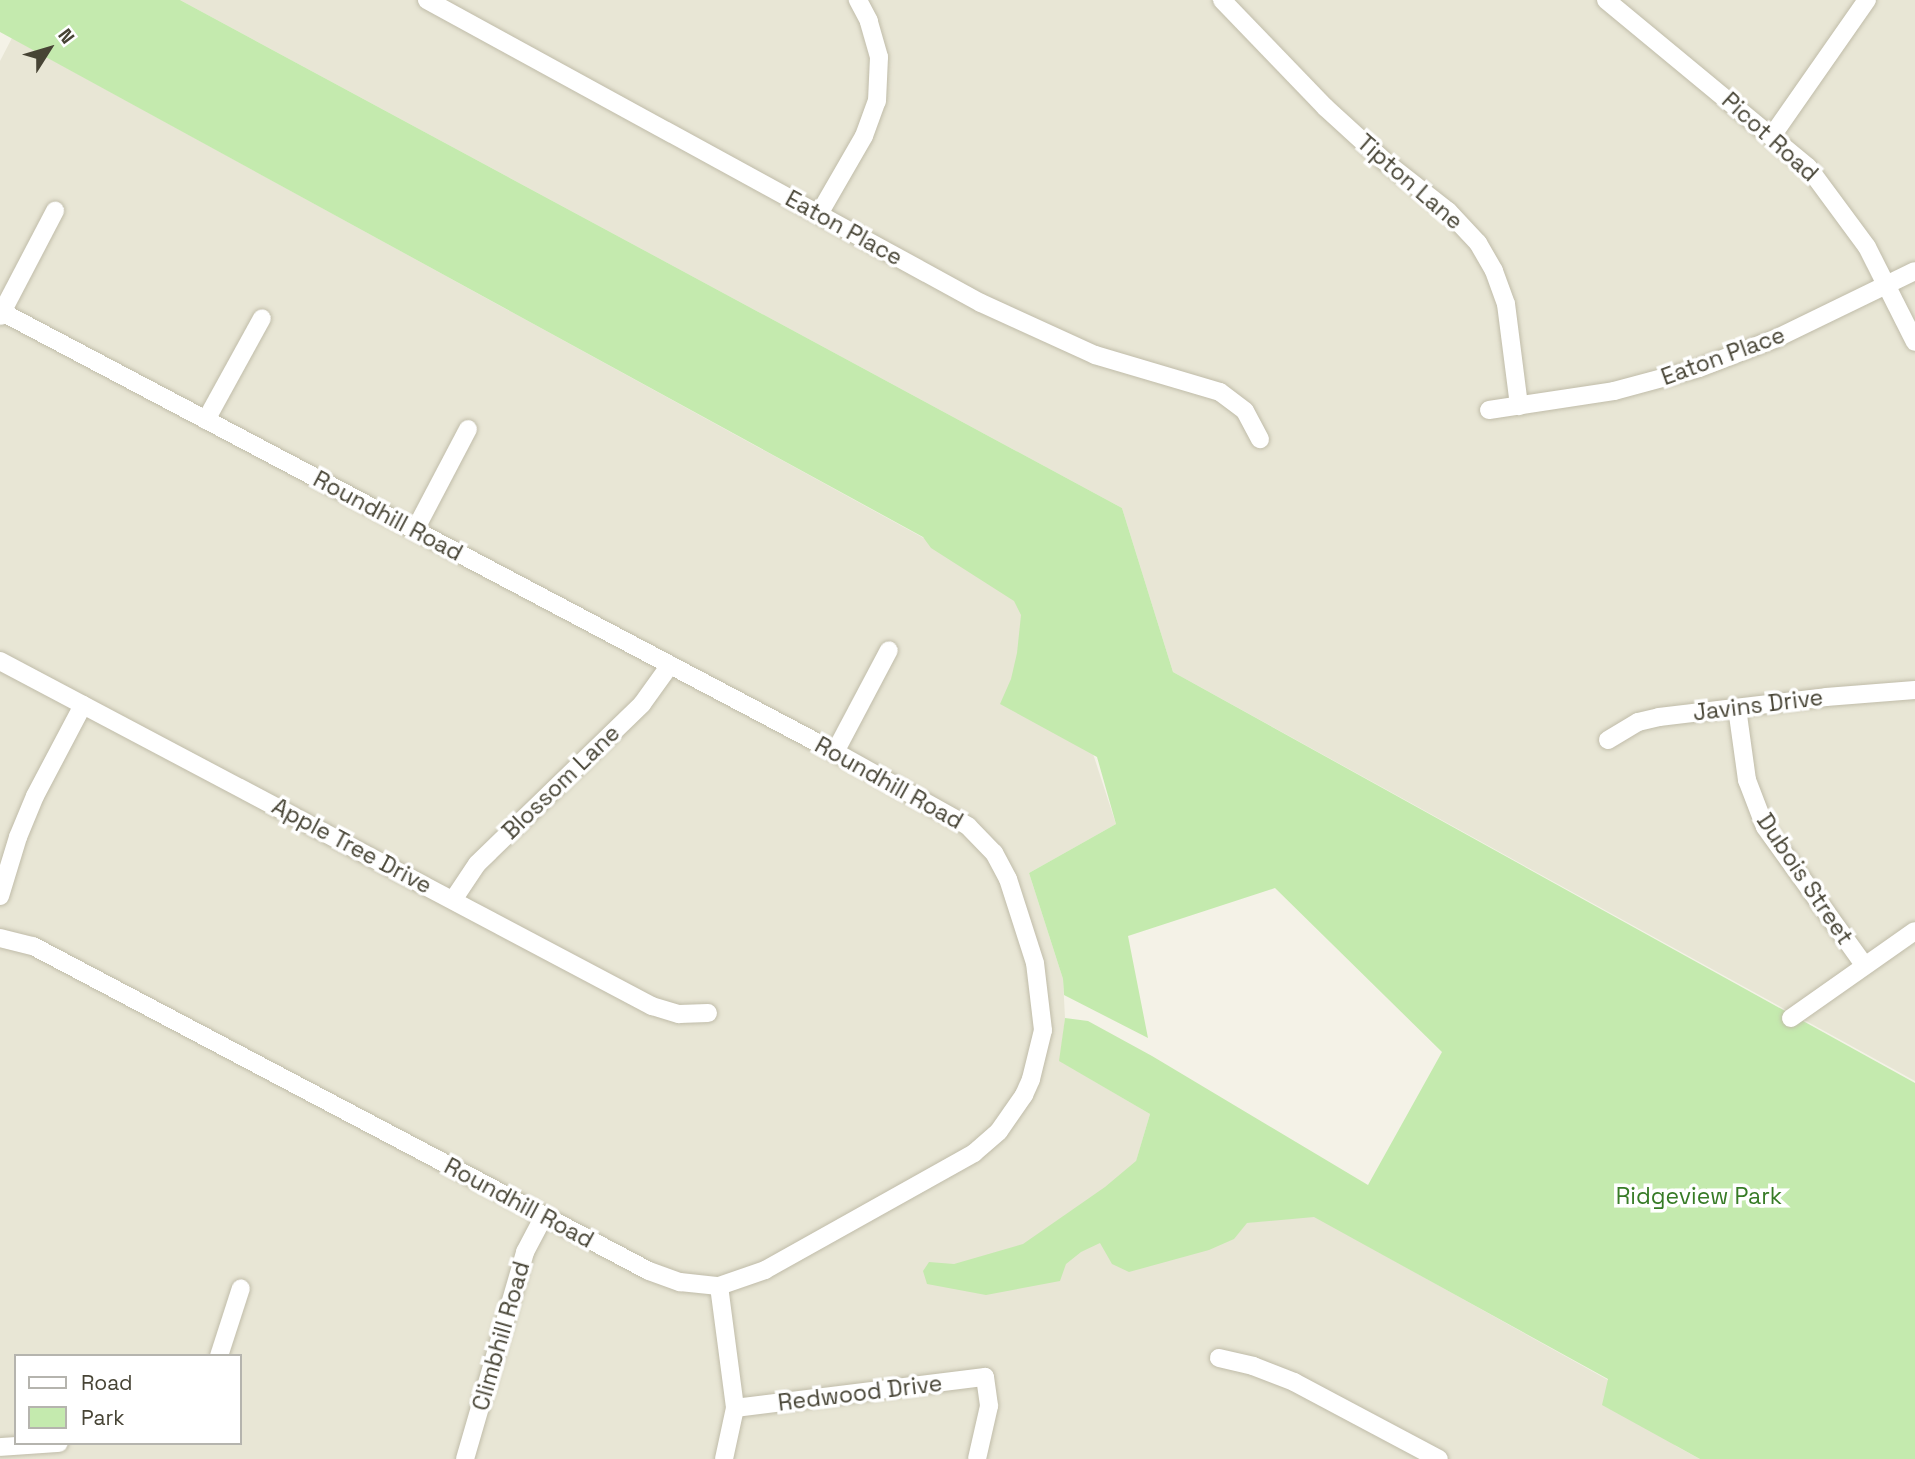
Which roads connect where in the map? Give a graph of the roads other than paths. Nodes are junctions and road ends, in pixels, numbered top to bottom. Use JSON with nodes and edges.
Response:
{"nodes":[{"id":1,"x":427,"y":0,"type":"edge"},
{"id":2,"x":858,"y":0,"type":"edge"},
{"id":3,"x":1222,"y":0,"type":"edge"},
{"id":4,"x":1606,"y":0,"type":"edge"},
{"id":5,"x":1867,"y":0,"type":"edge"},
{"id":6,"x":1772,"y":136,"type":"junction"},
{"id":7,"x":55,"y":211,"type":"dead end"},
{"id":8,"x":820,"y":214,"type":"junction"},
{"id":9,"x":1915,"y":271,"type":"edge"},
{"id":10,"x":1887,"y":285,"type":"junction"},
{"id":11,"x":1,"y":314,"type":"edge"},
{"id":12,"x":262,"y":318,"type":"dead end"},
{"id":13,"x":1915,"y":342,"type":"edge"},
{"id":14,"x":1519,"y":406,"type":"junction"},
{"id":15,"x":1489,"y":410,"type":"dead end"},
{"id":16,"x":206,"y":420,"type":"junction"},
{"id":17,"x":468,"y":429,"type":"dead end"},
{"id":18,"x":1260,"y":439,"type":"dead end"},
{"id":19,"x":415,"y":530,"type":"junction"},
{"id":20,"x":889,"y":650,"type":"dead end"},
{"id":21,"x":0,"y":660,"type":"edge"},
{"id":22,"x":670,"y":665,"type":"junction"},
{"id":23,"x":1915,"y":690,"type":"edge"},
{"id":24,"x":83,"y":705,"type":"junction"},
{"id":25,"x":1737,"y":708,"type":"junction"},
{"id":26,"x":1608,"y":740,"type":"dead end"},
{"id":27,"x":835,"y":752,"type":"junction"},
{"id":28,"x":0,"y":897,"type":"edge"},
{"id":29,"x":453,"y":900,"type":"junction"},
{"id":30,"x":1915,"y":931,"type":"edge"},
{"id":31,"x":0,"y":938,"type":"edge"},
{"id":32,"x":1864,"y":965,"type":"junction"},
{"id":33,"x":708,"y":1013,"type":"dead end"},
{"id":34,"x":1791,"y":1018,"type":"dead end"},
{"id":35,"x":544,"y":1216,"type":"junction"},
{"id":36,"x":719,"y":1286,"type":"junction"},
{"id":37,"x":240,"y":1288,"type":"dead end"},
{"id":38,"x":220,"y":1354,"type":"edge"},
{"id":39,"x":1219,"y":1358,"type":"dead end"},
{"id":40,"x":735,"y":1408,"type":"junction"},
{"id":41,"x":30,"y":1445,"type":"edge"},
{"id":42,"x":0,"y":1447,"type":"edge"},
{"id":43,"x":465,"y":1459,"type":"edge"},
{"id":44,"x":724,"y":1459,"type":"edge"},
{"id":45,"x":977,"y":1459,"type":"edge"},
{"id":46,"x":1439,"y":1459,"type":"edge"}],
"edges":[{"from":1,"to":8,"type":"street","name":"Eaton Place"},
{"from":2,"to":8,"type":"street"},
{"from":3,"to":14,"type":"street","name":"Tipton Lane"},
{"from":4,"to":6,"type":"street","name":"Picot Road"},
{"from":5,"to":6,"type":"street"},
{"from":6,"to":10,"type":"street","name":"Picot Road"},
{"from":7,"to":11,"type":"street"},
{"from":8,"to":18,"type":"street","name":"Eaton Place"},
{"from":9,"to":10,"type":"street","name":"Eaton Place"},
{"from":10,"to":13,"type":"street","name":"Picot Road"},
{"from":10,"to":14,"type":"street","name":"Eaton Place"},
{"from":11,"to":16,"type":"street","name":"Roundhill Road"},
{"from":12,"to":16,"type":"street"},
{"from":14,"to":15,"type":"street","name":"Eaton Place"},
{"from":16,"to":19,"type":"street","name":"Roundhill Road"},
{"from":17,"to":19,"type":"street"},
{"from":19,"to":22,"type":"street","name":"Roundhill Road"},
{"from":20,"to":27,"type":"street"},
{"from":21,"to":24,"type":"street","name":"Apple Tree Drive"},
{"from":22,"to":27,"type":"street","name":"Roundhill Road"},
{"from":22,"to":29,"type":"street","name":"Blossom Lane"},
{"from":23,"to":25,"type":"street","name":"Javins Drive"},
{"from":24,"to":28,"type":"street"},
{"from":24,"to":29,"type":"street","name":"Apple Tree Drive"},
{"from":25,"to":26,"type":"street","name":"Javins Drive"},
{"from":25,"to":32,"type":"street","name":"Dubois Street"},
{"from":27,"to":36,"type":"street","name":"Roundhill Road"},
{"from":29,"to":33,"type":"street","name":"Apple Tree Drive"},
{"from":30,"to":32,"type":"street"},
{"from":31,"to":35,"type":"street","name":"Roundhill Road"},
{"from":32,"to":34,"type":"street"},
{"from":35,"to":36,"type":"street","name":"Roundhill Road"},
{"from":35,"to":43,"type":"street","name":"Climbhill Road"},
{"from":36,"to":40,"type":"street"},
{"from":37,"to":38,"type":"street"},
{"from":39,"to":46,"type":"street"},
{"from":40,"to":44,"type":"street"},
{"from":40,"to":45,"type":"street","name":"Redwood Drive"},
{"from":41,"to":42,"type":"street"}]}
